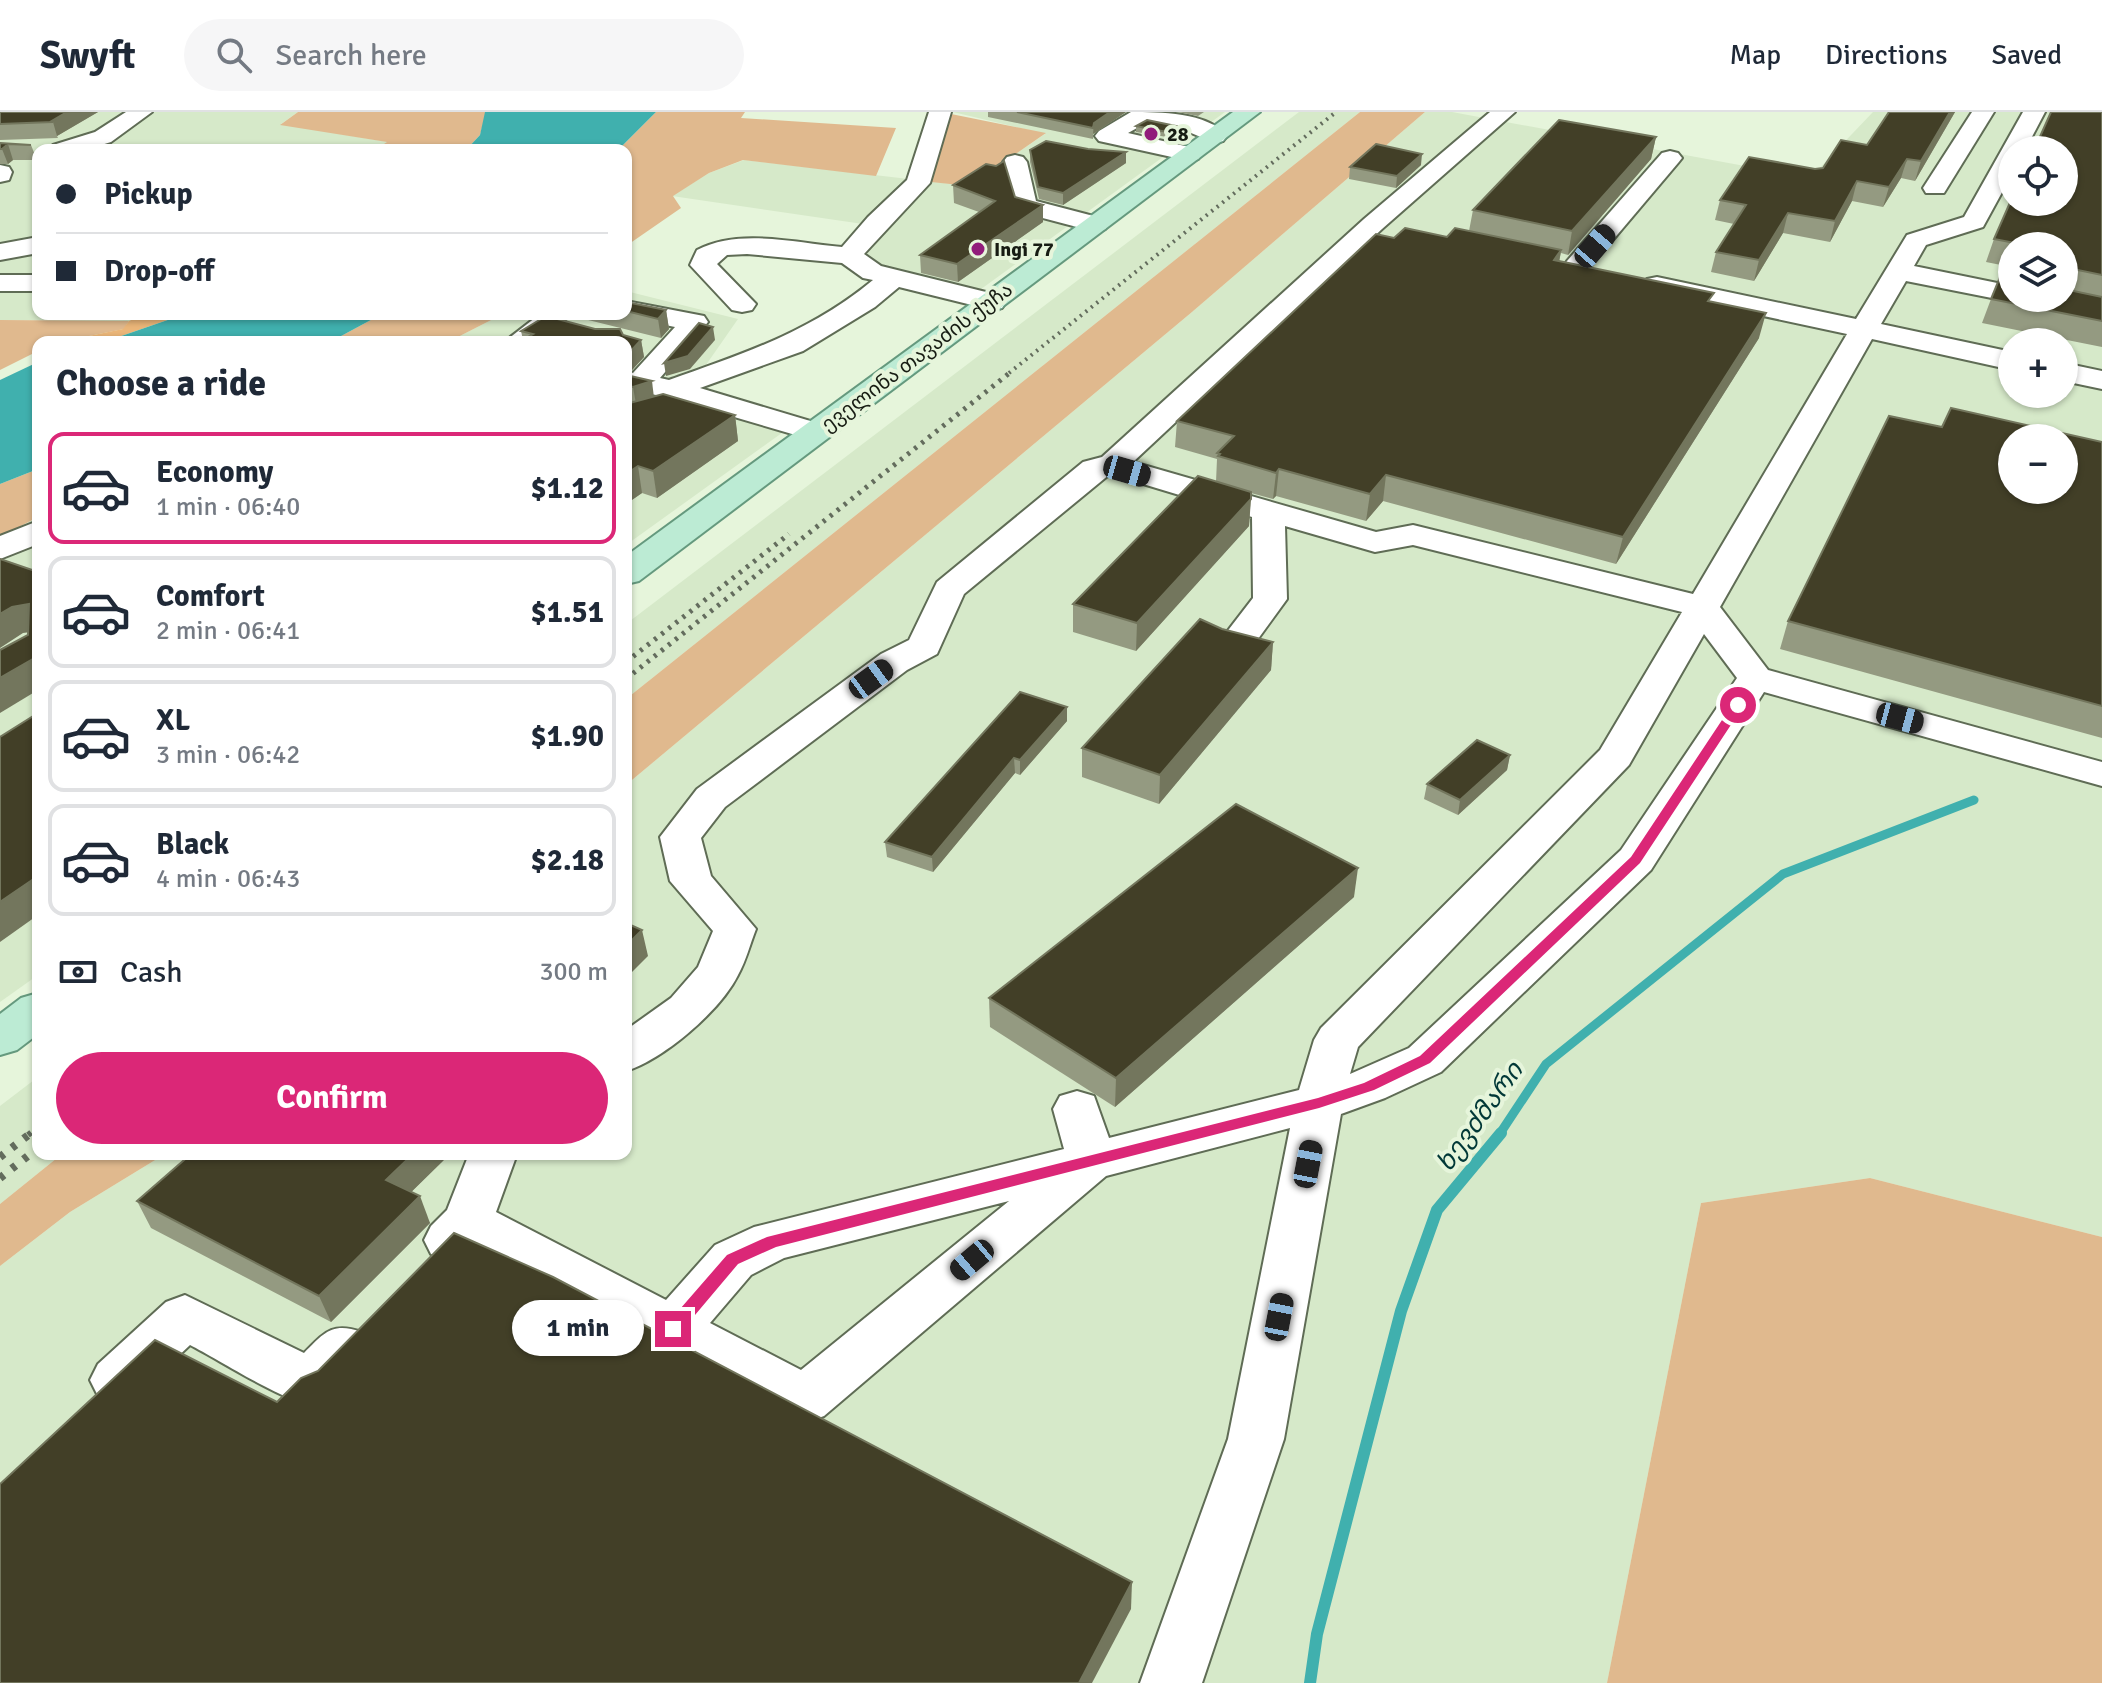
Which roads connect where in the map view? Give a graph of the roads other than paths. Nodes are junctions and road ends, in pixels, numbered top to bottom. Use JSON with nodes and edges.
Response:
{"nodes":[{"id":1,"x":141,"y":112,"type":"edge"},
{"id":2,"x":940,"y":112,"type":"edge"},
{"id":3,"x":1248,"y":112,"type":"edge"},
{"id":4,"x":1504,"y":112,"type":"edge"},
{"id":5,"x":1983,"y":112,"type":"edge"},
{"id":6,"x":2034,"y":112,"type":"edge"},
{"id":7,"x":1215,"y":136,"type":"junction"},
{"id":8,"x":2021,"y":136,"type":"edge"},
{"id":9,"x":82,"y":144,"type":"edge"},
{"id":10,"x":1086,"y":149,"type":"edge"},
{"id":11,"x":1186,"y":158,"type":"junction"},
{"id":12,"x":1670,"y":158,"type":"dead end"},
{"id":13,"x":1015,"y":162,"type":"dead end"},
{"id":14,"x":1998,"y":178,"type":"edge"},
{"id":15,"x":1935,"y":188,"type":"dead end"},
{"id":16,"x":1096,"y":224,"type":"junction"},
{"id":17,"x":1373,"y":224,"type":"junction"},
{"id":18,"x":1407,"y":230,"type":"edge"},
{"id":19,"x":4,"y":243,"type":"edge"},
{"id":20,"x":32,"y":245,"type":"edge"},
{"id":21,"x":849,"y":256,"type":"junction"},
{"id":22,"x":1545,"y":261,"type":"edge"},
{"id":23,"x":1576,"y":267,"type":"junction"},
{"id":24,"x":1898,"y":271,"type":"junction"},
{"id":25,"x":1606,"y":274,"type":"edge"},
{"id":26,"x":894,"y":277,"type":"junction"},
{"id":27,"x":1637,"y":280,"type":"edge"},
{"id":28,"x":0,"y":283,"type":"edge"},
{"id":29,"x":32,"y":283,"type":"edge"},
{"id":30,"x":1998,"y":291,"type":"edge"},
{"id":31,"x":992,"y":302,"type":"junction"},
{"id":32,"x":742,"y":304,"type":"dead end"},
{"id":33,"x":632,"y":310,"type":"edge"},
{"id":34,"x":562,"y":321,"type":"edge"},
{"id":35,"x":1864,"y":329,"type":"junction"},
{"id":36,"x":531,"y":336,"type":"edge"},
{"id":37,"x":639,"y":344,"type":"edge"},
{"id":38,"x":669,"y":351,"type":"junction"},
{"id":39,"x":1998,"y":358,"type":"edge"},
{"id":40,"x":2078,"y":375,"type":"edge"},
{"id":41,"x":2102,"y":380,"type":"edge"},
{"id":42,"x":633,"y":382,"type":"edge"},
{"id":43,"x":671,"y":389,"type":"junction"},
{"id":44,"x":652,"y":413,"type":"edge"},
{"id":45,"x":810,"y":436,"type":"junction"},
{"id":46,"x":1113,"y":464,"type":"junction"},
{"id":47,"x":1268,"y":511,"type":"junction"},
{"id":48,"x":32,"y":534,"type":"edge"},
{"id":49,"x":0,"y":549,"type":"edge"},
{"id":50,"x":632,"y":569,"type":"edge"},
{"id":51,"x":1702,"y":607,"type":"junction"},
{"id":52,"x":1234,"y":646,"type":"edge"},
{"id":53,"x":1755,"y":678,"type":"junction"},
{"id":54,"x":2102,"y":774,"type":"edge"},
{"id":55,"x":32,"y":1014,"type":"edge"},
{"id":56,"x":0,"y":1038,"type":"edge"},
{"id":57,"x":632,"y":1050,"type":"edge"},
{"id":58,"x":1319,"y":1103,"type":"junction"},
{"id":59,"x":1077,"y":1109,"type":"dead end"},
{"id":60,"x":491,"y":1160,"type":"edge"},
{"id":61,"x":1091,"y":1161,"type":"junction"},
{"id":62,"x":468,"y":1221,"type":"junction"},
{"id":63,"x":415,"y":1275,"type":"edge"},
{"id":64,"x":373,"y":1318,"type":"edge"},
{"id":65,"x":673,"y":1329,"type":"junction"},
{"id":66,"x":81,"y":1413,"type":"edge"},
{"id":67,"x":1171,"y":1683,"type":"edge"}],
"edges":[{"from":1,"to":9,"type":"street"},
{"from":2,"to":21,"type":"street"},
{"from":3,"to":7,"type":"main road","name":"ეველინა თავაძის ქუჩა"},
{"from":4,"to":17,"type":"street"},
{"from":5,"to":15,"type":"street"},
{"from":6,"to":8,"type":"street"},
{"from":7,"to":11,"type":"main road","name":"ეველინა თავაძის ქუჩა"},
{"from":7,"to":11,"type":"street"},
{"from":10,"to":11,"type":"street"},
{"from":11,"to":16,"type":"main road","name":"ეველინა თავაძის ქუჩა"},
{"from":12,"to":23,"type":"street"},
{"from":13,"to":16,"type":"street"},
{"from":14,"to":24,"type":"street"},
{"from":16,"to":31,"type":"main road","name":"ეველინა თავაძის ქუჩა"},
{"from":17,"to":18,"type":"street"},
{"from":17,"to":46,"type":"street"},
{"from":19,"to":20,"type":"street"},
{"from":21,"to":26,"type":"street"},
{"from":21,"to":32,"type":"street"},
{"from":22,"to":23,"type":"street"},
{"from":23,"to":25,"type":"street"},
{"from":24,"to":30,"type":"street"},
{"from":24,"to":35,"type":"street"},
{"from":26,"to":31,"type":"street"},
{"from":26,"to":43,"type":"street"},
{"from":27,"to":35,"type":"street"},
{"from":28,"to":29,"type":"street"},
{"from":31,"to":45,"type":"main road","name":"ეველინა თავაძის ქუჩა"},
{"from":33,"to":38,"type":"street"},
{"from":34,"to":36,"type":"street"},
{"from":35,"to":39,"type":"street"},
{"from":35,"to":51,"type":"street"},
{"from":37,"to":38,"type":"street"},
{"from":38,"to":42,"type":"street"},
{"from":40,"to":41,"type":"street"},
{"from":42,"to":43,"type":"street"},
{"from":43,"to":45,"type":"street"},
{"from":44,"to":45,"type":"street"},
{"from":45,"to":50,"type":"main road","name":"ეველინა თავაძის ქუჩა"},
{"from":46,"to":47,"type":"street"},
{"from":46,"to":57,"type":"street"},
{"from":47,"to":51,"type":"street"},
{"from":47,"to":52,"type":"street"},
{"from":48,"to":49,"type":"street"},
{"from":51,"to":53,"type":"street"},
{"from":51,"to":58,"type":"street"},
{"from":53,"to":54,"type":"street"},
{"from":53,"to":58,"type":"street"},
{"from":55,"to":56,"type":"main road"},
{"from":58,"to":61,"type":"street"},
{"from":58,"to":67,"type":"street"},
{"from":59,"to":61,"type":"street"},
{"from":60,"to":62,"type":"street"},
{"from":61,"to":65,"type":"street"},
{"from":61,"to":65,"type":"street"},
{"from":62,"to":63,"type":"street"},
{"from":62,"to":65,"type":"street"},
{"from":64,"to":66,"type":"street"}]}
